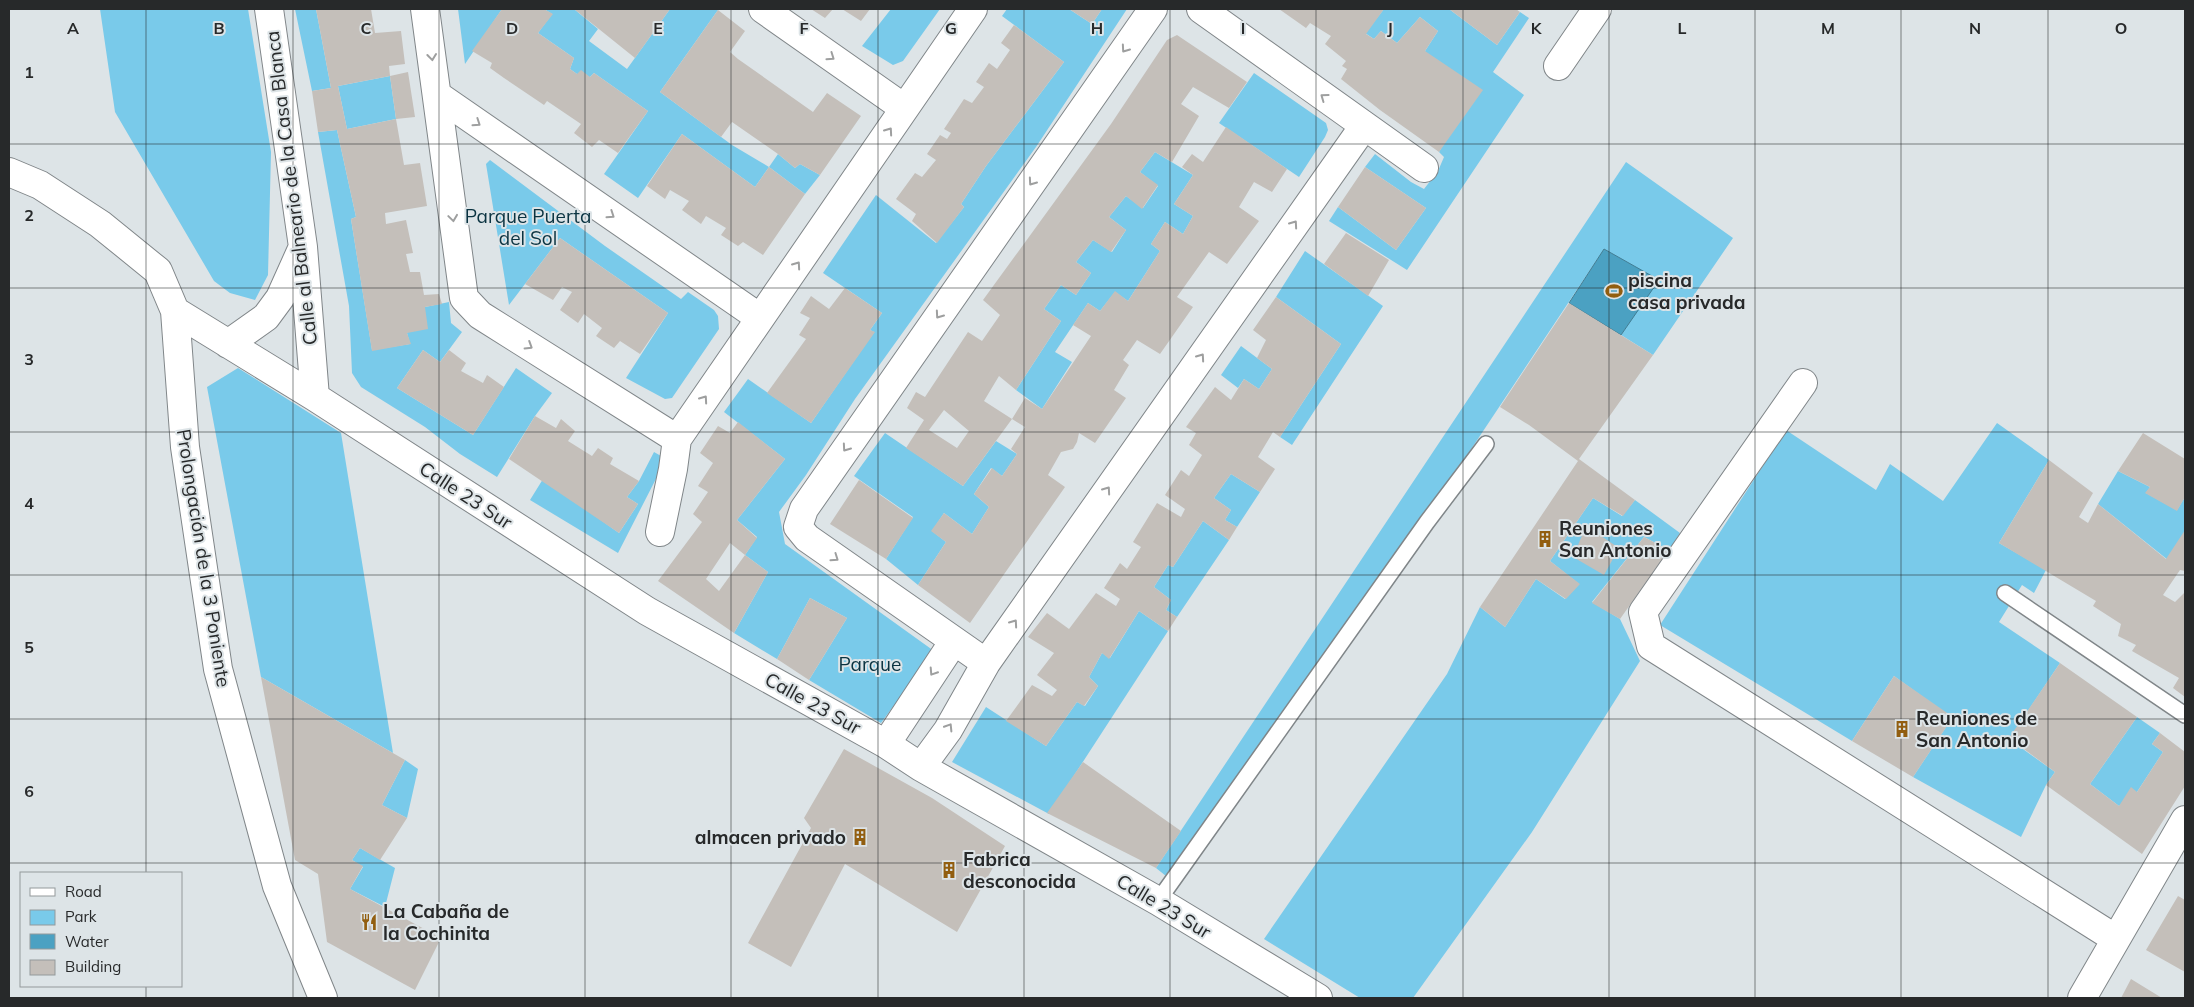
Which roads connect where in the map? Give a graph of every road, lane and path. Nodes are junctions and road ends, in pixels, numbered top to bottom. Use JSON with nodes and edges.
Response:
{"nodes":[{"id":1,"x":269,"y":9,"type":"edge"},
{"id":2,"x":425,"y":9,"type":"edge"},
{"id":3,"x":763,"y":9,"type":"edge"},
{"id":4,"x":973,"y":9,"type":"edge"},
{"id":5,"x":1153,"y":9,"type":"edge"},
{"id":6,"x":1201,"y":9,"type":"edge"},
{"id":7,"x":1597,"y":9,"type":"edge"},
{"id":8,"x":1558,"y":66,"type":"dead end"},
{"id":9,"x":437,"y":95,"type":"junction"},
{"id":10,"x":904,"y":108,"type":"junction"},
{"id":11,"x":1364,"y":126,"type":"junction"},
{"id":12,"x":1424,"y":168,"type":"dead end"},
{"id":13,"x":9,"y":172,"type":"edge"},
{"id":14,"x":303,"y":247,"type":"junction"},
{"id":15,"x":175,"y":311,"type":"junction"},
{"id":16,"x":760,"y":318,"type":"junction"},
{"id":17,"x":228,"y":344,"type":"junction"},
{"id":18,"x":1803,"y":383,"type":"dead end"},
{"id":19,"x":315,"y":397,"type":"junction"},
{"id":20,"x":677,"y":439,"type":"junction"},
{"id":21,"x":1486,"y":444,"type":"dead end"},
{"id":22,"x":660,"y":532,"type":"dead end"},
{"id":23,"x":2005,"y":593,"type":"dead end"},
{"id":24,"x":954,"y":641,"type":"junction"},
{"id":25,"x":986,"y":663,"type":"junction"},
{"id":26,"x":2185,"y":715,"type":"edge"},
{"id":27,"x":886,"y":744,"type":"junction"},
{"id":28,"x":921,"y":767,"type":"junction"},
{"id":29,"x":2185,"y":820,"type":"edge"},
{"id":30,"x":1158,"y":901,"type":"junction"},
{"id":31,"x":2116,"y":939,"type":"junction"},
{"id":32,"x":324,"y":998,"type":"edge"},
{"id":33,"x":1318,"y":998,"type":"edge"},
{"id":34,"x":2082,"y":998,"type":"edge"}],
"edges":[{"from":1,"to":14,"type":"street","name":"Calle al Balneario de la Casa Blanca"},
{"from":2,"to":9,"type":"street","one_way":true},
{"from":3,"to":10,"type":"street","one_way":true},
{"from":4,"to":10,"type":"street"},
{"from":5,"to":24,"type":"street","one_way":true},
{"from":11,"to":6,"type":"street","one_way":true},
{"from":7,"to":8,"type":"street"},
{"from":9,"to":16,"type":"street","one_way":true},
{"from":9,"to":20,"type":"street","one_way":true},
{"from":16,"to":10,"type":"street","one_way":true},
{"from":11,"to":12,"type":"street"},
{"from":25,"to":11,"type":"street","one_way":true},
{"from":13,"to":15,"type":"street","name":"Prolongación de la 3 Poniente"},
{"from":14,"to":17,"type":"street"},
{"from":14,"to":19,"type":"street","name":"Calle al Balneario de la Casa Blanca"},
{"from":15,"to":17,"type":"street","name":"Calle 23 Sur"},
{"from":15,"to":32,"type":"street","name":"Prolongación de la 3 Poniente"},
{"from":20,"to":16,"type":"street","one_way":true},
{"from":17,"to":19,"type":"street","name":"Calle 23 Sur"},
{"from":18,"to":31,"type":"street"},
{"from":19,"to":27,"type":"street","name":"Calle 23 Sur"},
{"from":20,"to":22,"type":"street"},
{"from":21,"to":30,"type":"lane"},
{"from":23,"to":26,"type":"lane"},
{"from":24,"to":25,"type":"street"},
{"from":24,"to":27,"type":"street","one_way":true},
{"from":28,"to":25,"type":"street","one_way":true},
{"from":27,"to":28,"type":"street","name":"Calle 23 Sur"},
{"from":28,"to":30,"type":"street","name":"Calle 23 Sur"},
{"from":29,"to":31,"type":"street"},
{"from":30,"to":33,"type":"street","name":"Calle 23 Sur"},
{"from":31,"to":34,"type":"street"}]}
